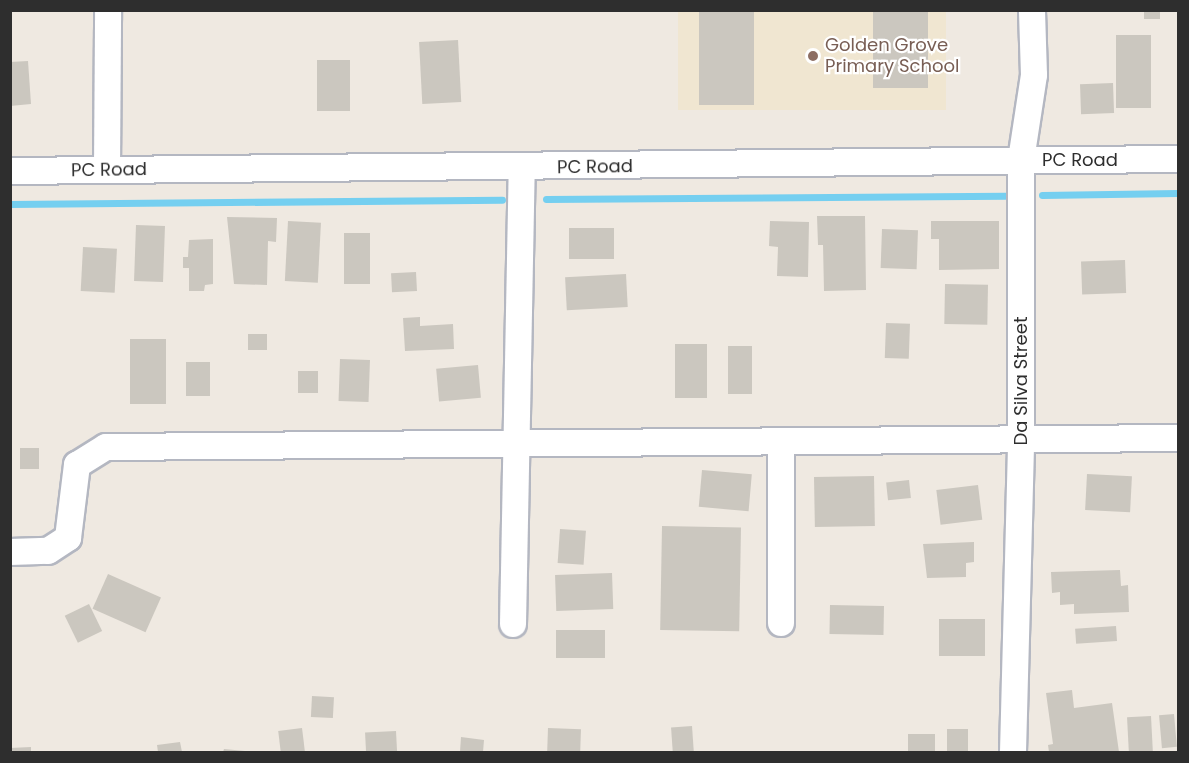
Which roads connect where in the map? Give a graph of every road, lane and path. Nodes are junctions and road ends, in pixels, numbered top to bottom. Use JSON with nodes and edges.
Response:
{"nodes":[{"id":1,"x":108,"y":10,"type":"edge"},
{"id":2,"x":1032,"y":10,"type":"edge"},
{"id":3,"x":1179,"y":159,"type":"edge"},
{"id":4,"x":1021,"y":160,"type":"junction"},
{"id":5,"x":522,"y":168,"type":"junction"},
{"id":6,"x":107,"y":169,"type":"junction"},
{"id":7,"x":10,"y":171,"type":"edge"},
{"id":8,"x":1179,"y":438,"type":"edge"},
{"id":9,"x":1021,"y":441,"type":"junction"},
{"id":10,"x":781,"y":442,"type":"junction"},
{"id":11,"x":516,"y":443,"type":"junction"},
{"id":12,"x":10,"y":552,"type":"edge"},
{"id":13,"x":781,"y":623,"type":"dead end"},
{"id":14,"x":513,"y":624,"type":"dead end"},
{"id":15,"x":1013,"y":753,"type":"edge"}],
"edges":[{"from":1,"to":6,"type":"street"},
{"from":2,"to":4,"type":"street","name":"Da Silva Street"},
{"from":3,"to":4,"type":"street","name":"PC Road"},
{"from":4,"to":5,"type":"street","name":"PC Road"},
{"from":4,"to":9,"type":"street","name":"Da Silva Street"},
{"from":5,"to":6,"type":"street","name":"PC Road"},
{"from":5,"to":11,"type":"street"},
{"from":6,"to":7,"type":"street","name":"PC Road"},
{"from":8,"to":9,"type":"street"},
{"from":9,"to":10,"type":"street"},
{"from":9,"to":15,"type":"street","name":"Da Silva Street"},
{"from":10,"to":11,"type":"street"},
{"from":10,"to":13,"type":"street"},
{"from":11,"to":12,"type":"street"},
{"from":11,"to":14,"type":"street"}]}
